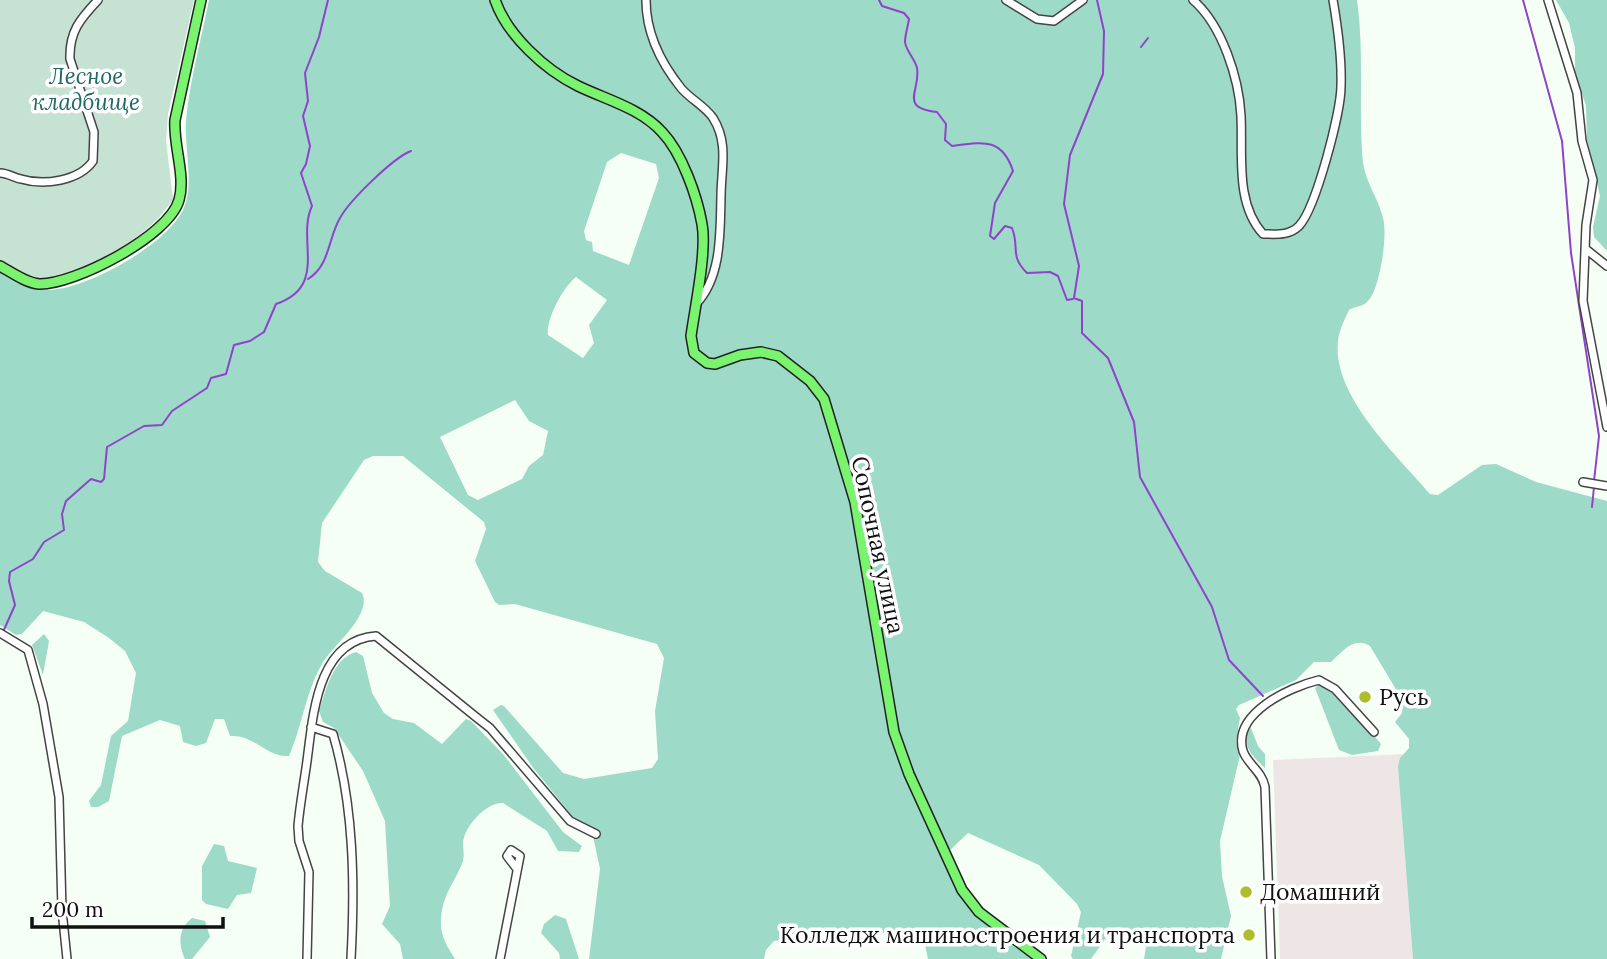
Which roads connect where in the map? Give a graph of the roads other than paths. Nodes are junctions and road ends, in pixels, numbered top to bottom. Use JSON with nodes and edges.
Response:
{"nodes":[{"id":1,"x":98,"y":0,"type":"edge"},
{"id":2,"x":201,"y":0,"type":"edge"},
{"id":3,"x":495,"y":0,"type":"edge"},
{"id":4,"x":1006,"y":0,"type":"edge"},
{"id":5,"x":1083,"y":0,"type":"edge"},
{"id":6,"x":1193,"y":0,"type":"edge"},
{"id":7,"x":1333,"y":0,"type":"edge"},
{"id":8,"x":1548,"y":0,"type":"edge"},
{"id":9,"x":644,"y":3,"type":"edge"},
{"id":10,"x":0,"y":173,"type":"edge"},
{"id":11,"x":1587,"y":250,"type":"junction"},
{"id":12,"x":0,"y":266,"type":"edge"},
{"id":13,"x":1607,"y":266,"type":"edge"},
{"id":14,"x":695,"y":304,"type":"junction"},
{"id":15,"x":1607,"y":426,"type":"edge"},
{"id":16,"x":1583,"y":482,"type":"dead end"},
{"id":17,"x":1606,"y":486,"type":"edge"},
{"id":18,"x":3,"y":634,"type":"edge"},
{"id":19,"x":311,"y":727,"type":"junction"},
{"id":20,"x":1374,"y":732,"type":"dead end"},
{"id":21,"x":596,"y":834,"type":"dead end"},
{"id":22,"x":517,"y":869,"type":"dead end"},
{"id":23,"x":67,"y":959,"type":"edge"},
{"id":24,"x":307,"y":959,"type":"edge"},
{"id":25,"x":351,"y":959,"type":"edge"},
{"id":26,"x":500,"y":959,"type":"edge"},
{"id":27,"x":1041,"y":959,"type":"edge"},
{"id":28,"x":1271,"y":959,"type":"edge"}],
"edges":[{"from":1,"to":10,"type":"street"},
{"from":2,"to":12,"type":"main road"},
{"from":3,"to":14,"type":"main road","name":"Сопочная улица"},
{"from":4,"to":5,"type":"street"},
{"from":6,"to":7,"type":"street"},
{"from":8,"to":11,"type":"street"},
{"from":9,"to":14,"type":"street"},
{"from":11,"to":13,"type":"street"},
{"from":11,"to":15,"type":"street"},
{"from":14,"to":27,"type":"main road","name":"Сопочная улица"},
{"from":16,"to":17,"type":"street"},
{"from":18,"to":23,"type":"street"},
{"from":19,"to":21,"type":"street"},
{"from":19,"to":24,"type":"street"},
{"from":19,"to":25,"type":"street"},
{"from":20,"to":28,"type":"street"},
{"from":22,"to":26,"type":"street"}]}
